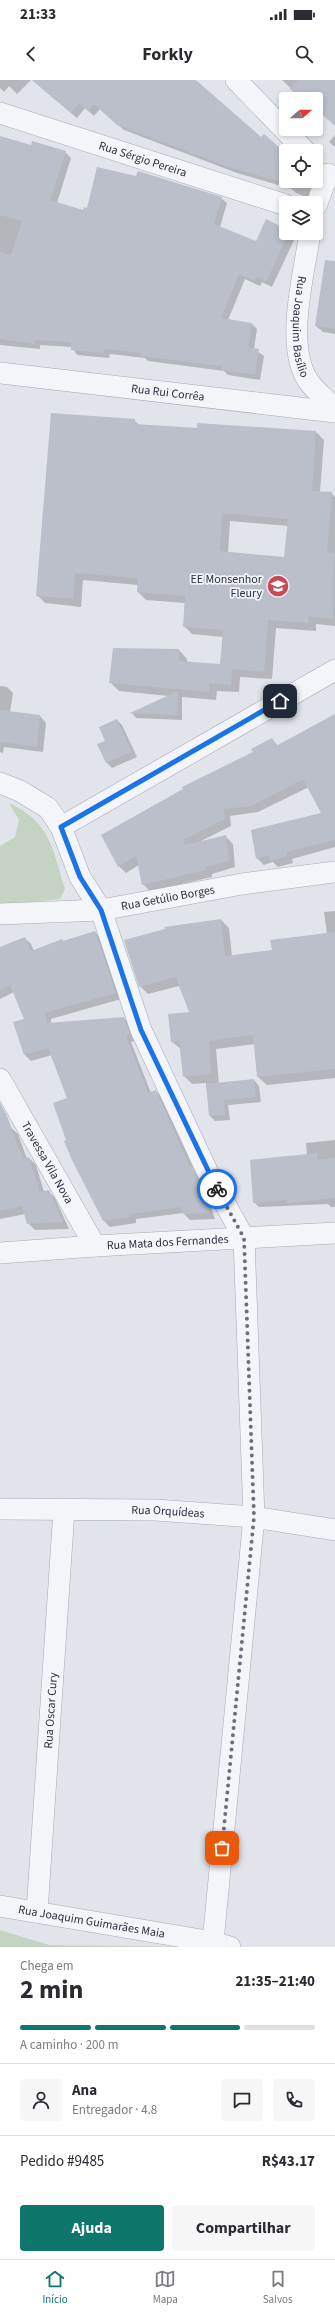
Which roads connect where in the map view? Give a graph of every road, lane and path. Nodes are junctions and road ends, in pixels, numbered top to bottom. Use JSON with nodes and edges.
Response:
{"nodes":[{"id":1,"x":236,"y":80,"type":"edge"},
{"id":2,"x":0,"y":113,"type":"edge"},
{"id":3,"x":298,"y":144,"type":"edge"},
{"id":4,"x":326,"y":172,"type":"edge"},
{"id":5,"x":319,"y":196,"type":"edge"},
{"id":6,"x":279,"y":203,"type":"edge"},
{"id":7,"x":309,"y":240,"type":"edge"},
{"id":8,"x":0,"y":373,"type":"edge"},
{"id":9,"x":335,"y":409,"type":"edge"},
{"id":10,"x":335,"y":412,"type":"edge"},
{"id":11,"x":335,"y":670,"type":"edge"},
{"id":12,"x":0,"y":783,"type":"edge"},
{"id":13,"x":61,"y":827,"type":"junction"},
{"id":14,"x":335,"y":872,"type":"edge"},
{"id":15,"x":101,"y":910,"type":"junction"},
{"id":16,"x":0,"y":914,"type":"edge"},
{"id":17,"x":0,"y":1079,"type":"edge"},
{"id":18,"x":335,"y":1233,"type":"edge"},
{"id":19,"x":244,"y":1238,"type":"junction"},
{"id":20,"x":94,"y":1246,"type":"junction"},
{"id":21,"x":0,"y":1253,"type":"edge"},
{"id":22,"x":0,"y":1509,"type":"edge"},
{"id":23,"x":64,"y":1510,"type":"junction"},
{"id":24,"x":254,"y":1517,"type":"junction"},
{"id":25,"x":335,"y":1530,"type":"edge"},
{"id":26,"x":0,"y":1906,"type":"edge"},
{"id":27,"x":36,"y":1912,"type":"junction"},
{"id":28,"x":221,"y":1944,"type":"edge"}],
"edges":[{"from":1,"to":3,"type":"street"},
{"from":2,"to":6,"type":"street","name":"Rua Sérgio Pereira"},
{"from":4,"to":5,"type":"street"},
{"from":7,"to":9,"type":"street","name":"Rua Joaquim Basílio"},
{"from":8,"to":10,"type":"street","name":"Rua Rui Corrêa"},
{"from":11,"to":13,"type":"street"},
{"from":12,"to":13,"type":"street"},
{"from":13,"to":15,"type":"street"},
{"from":14,"to":15,"type":"street","name":"Rua Getúlio Borges"},
{"from":15,"to":16,"type":"street","name":"Rua Getúlio Borges"},
{"from":15,"to":19,"type":"street"},
{"from":17,"to":20,"type":"street","name":"Travessa Vila Nova"},
{"from":18,"to":19,"type":"street","name":"Rua Mata dos Fernandes"},
{"from":19,"to":20,"type":"street","name":"Rua Mata dos Fernandes"},
{"from":19,"to":24,"type":"street"},
{"from":20,"to":21,"type":"street","name":"Rua Mata dos Fernandes"},
{"from":22,"to":23,"type":"street","name":"Rua Orquídeas"},
{"from":23,"to":24,"type":"street","name":"Rua Orquídeas"},
{"from":23,"to":27,"type":"street","name":"Rua Oscar Cury"},
{"from":24,"to":25,"type":"street","name":"Rua Orquídeas"},
{"from":24,"to":28,"type":"street"},
{"from":26,"to":27,"type":"street","name":"Rua Joaquim Guimarães Maia"},
{"from":27,"to":28,"type":"street","name":"Rua Joaquim Guimarães Maia"}]}
